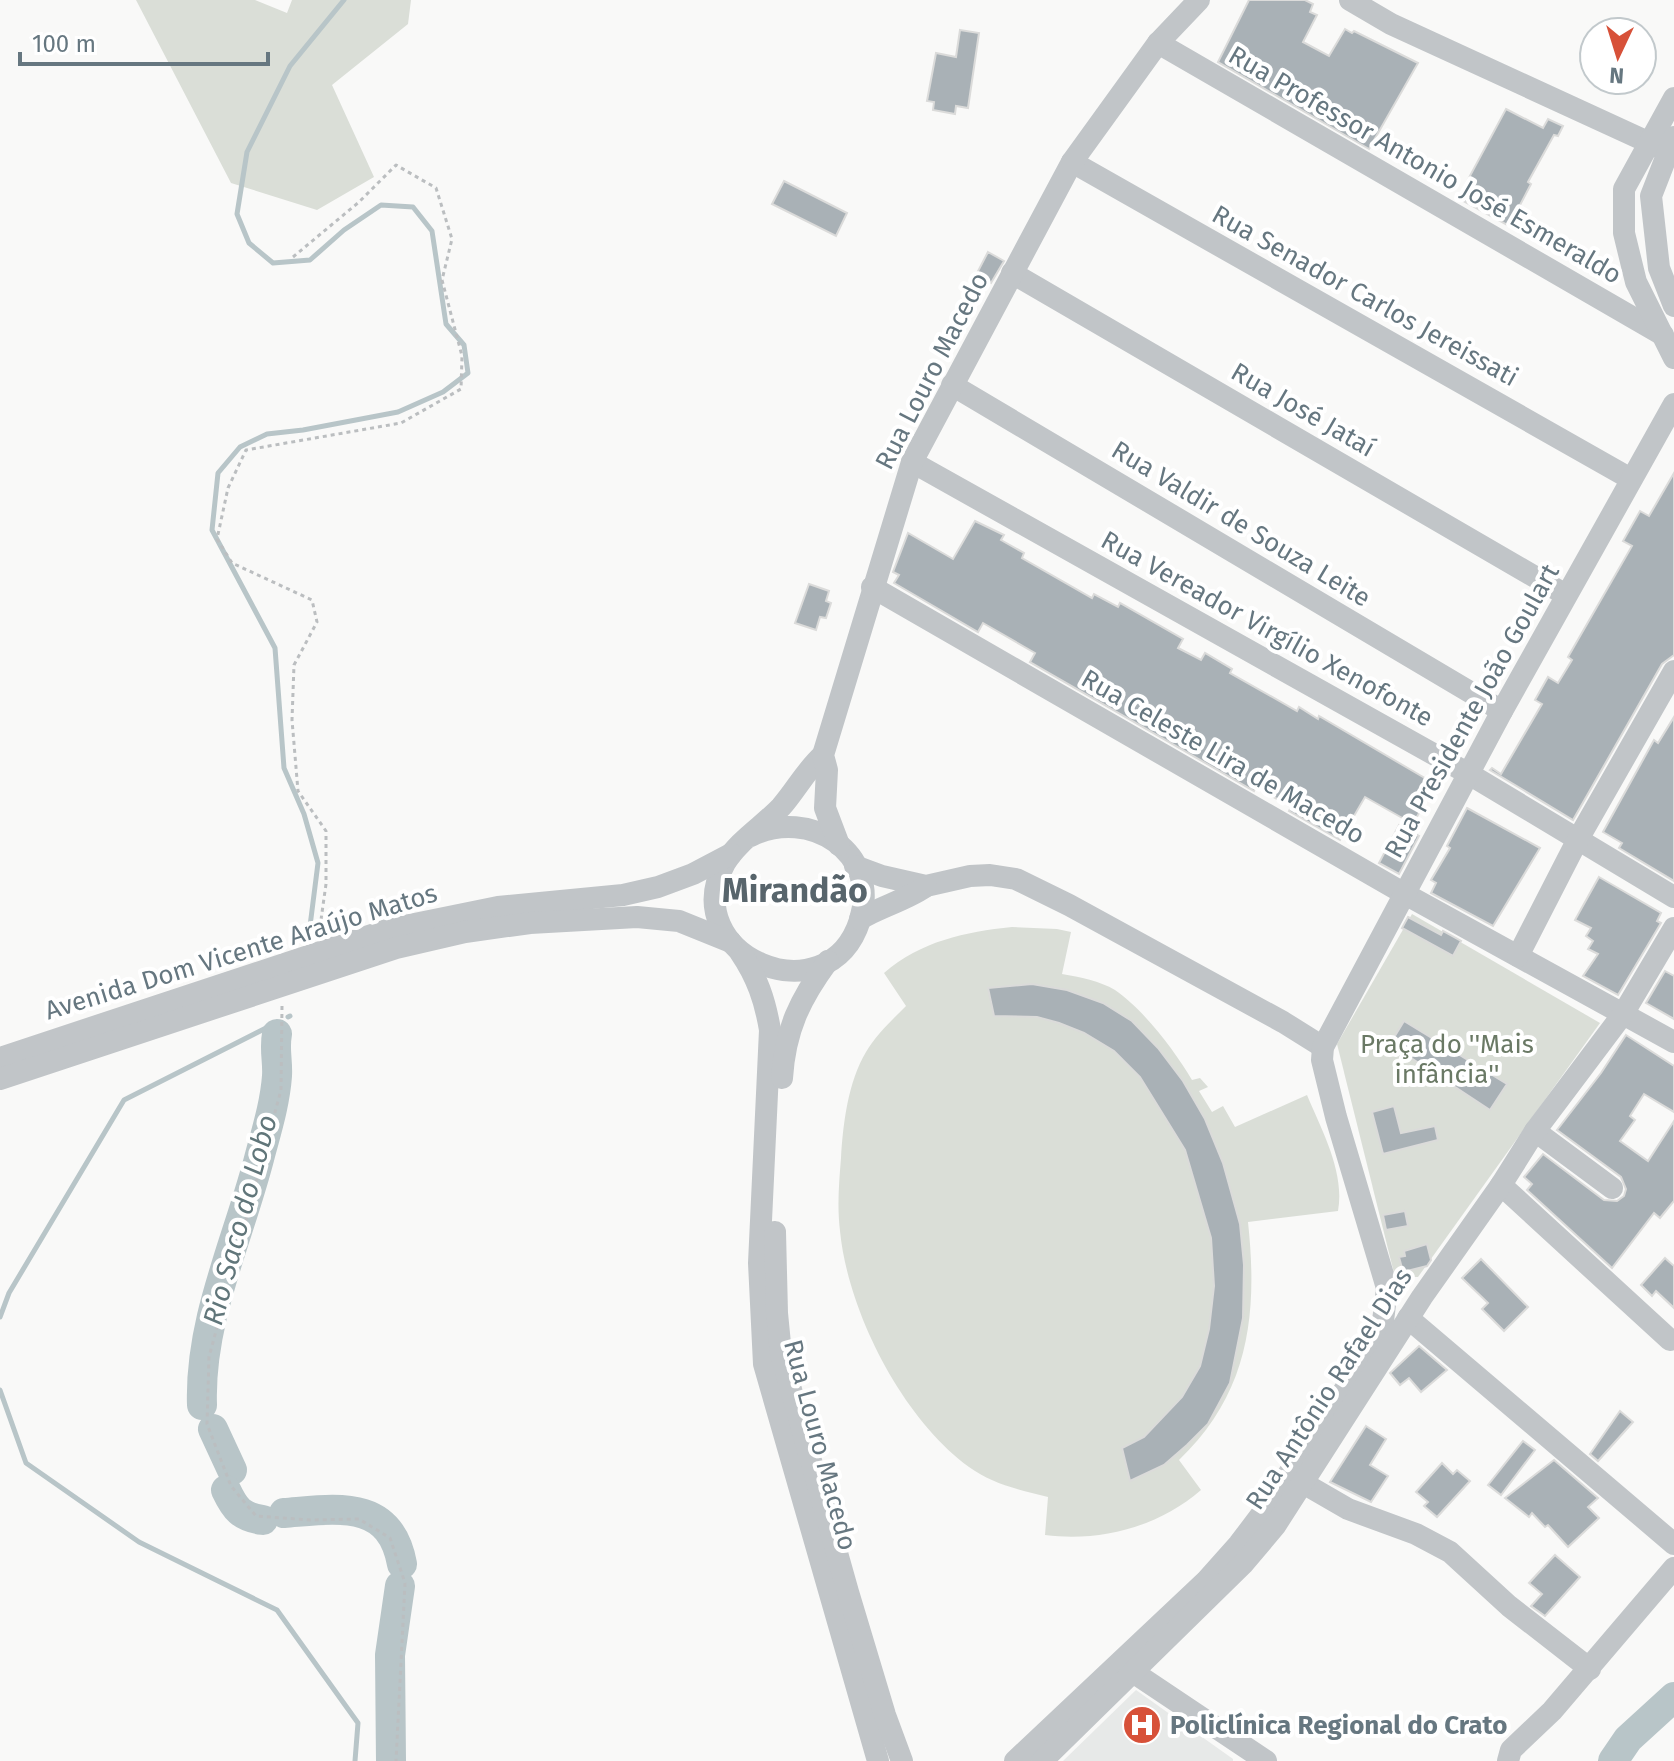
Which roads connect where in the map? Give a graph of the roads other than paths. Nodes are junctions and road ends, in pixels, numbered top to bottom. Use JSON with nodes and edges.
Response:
{"nodes":[{"id":1,"x":1199,"y":0,"type":"edge"},
{"id":2,"x":1350,"y":0,"type":"edge"},
{"id":3,"x":1158,"y":43,"type":"junction"},
{"id":4,"x":1674,"y":98,"type":"edge"},
{"id":5,"x":1666,"y":147,"type":"edge"},
{"id":6,"x":1072,"y":162,"type":"junction"},
{"id":7,"x":1012,"y":273,"type":"junction"},
{"id":8,"x":1674,"y":306,"type":"edge"},
{"id":9,"x":1663,"y":335,"type":"junction"},
{"id":10,"x":1674,"y":358,"type":"edge"},
{"id":11,"x":952,"y":385,"type":"junction"},
{"id":12,"x":1674,"y":404,"type":"edge"},
{"id":13,"x":912,"y":462,"type":"junction"},
{"id":14,"x":1631,"y":479,"type":"junction"},
{"id":15,"x":872,"y":587,"type":"junction"},
{"id":16,"x":1566,"y":595,"type":"junction"},
{"id":17,"x":1674,"y":671,"type":"edge"},
{"id":18,"x":1502,"y":711,"type":"junction"},
{"id":19,"x":823,"y":755,"type":"junction"},
{"id":20,"x":1469,"y":774,"type":"junction"},
{"id":21,"x":751,"y":836,"type":"junction"},
{"id":22,"x":1577,"y":841,"type":"junction"},
{"id":23,"x":839,"y":845,"type":"junction"},
{"id":24,"x":731,"y":854,"type":"junction"},
{"id":25,"x":855,"y":866,"type":"junction"},
{"id":26,"x":926,"y":886,"type":"junction"},
{"id":27,"x":1405,"y":894,"type":"junction"},
{"id":28,"x":1674,"y":897,"type":"edge"},
{"id":29,"x":860,"y":919,"type":"junction"},
{"id":30,"x":1674,"y":928,"type":"edge"},
{"id":31,"x":735,"y":947,"type":"junction"},
{"id":32,"x":1518,"y":956,"type":"junction"},
{"id":33,"x":828,"y":961,"type":"junction"},
{"id":34,"x":1623,"y":1014,"type":"junction"},
{"id":35,"x":1674,"y":1042,"type":"edge"},
{"id":36,"x":1323,"y":1047,"type":"junction"},
{"id":37,"x":0,"y":1058,"type":"edge"},
{"id":38,"x":0,"y":1079,"type":"edge"},
{"id":39,"x":1535,"y":1131,"type":"junction"},
{"id":40,"x":1501,"y":1185,"type":"junction"},
{"id":41,"x":1612,"y":1188,"type":"dead end"},
{"id":42,"x":1387,"y":1288,"type":"junction"},
{"id":43,"x":1422,"y":1297,"type":"junction"},
{"id":44,"x":1408,"y":1318,"type":"junction"},
{"id":45,"x":1670,"y":1340,"type":"dead end"},
{"id":46,"x":1324,"y":1433,"type":"junction"},
{"id":47,"x":1303,"y":1483,"type":"junction"},
{"id":48,"x":1674,"y":1544,"type":"edge"},
{"id":49,"x":1674,"y":1568,"type":"edge"},
{"id":50,"x":1127,"y":1668,"type":"junction"},
{"id":51,"x":1590,"y":1669,"type":"junction"},
{"id":52,"x":878,"y":1761,"type":"edge"},
{"id":53,"x":902,"y":1761,"type":"edge"},
{"id":54,"x":1015,"y":1761,"type":"edge"},
{"id":55,"x":1042,"y":1761,"type":"edge"},
{"id":56,"x":1266,"y":1761,"type":"edge"},
{"id":57,"x":1508,"y":1761,"type":"edge"}],
"edges":[{"from":1,"to":3,"type":"street","name":"Rua Louro Macedo"},
{"from":2,"to":5,"type":"street"},
{"from":3,"to":6,"type":"street","name":"Rua Louro Macedo"},
{"from":3,"to":9,"type":"street","name":"Rua Professor Antonio José Esmeraldo"},
{"from":4,"to":5,"type":"street"},
{"from":5,"to":8,"type":"street"},
{"from":5,"to":9,"type":"street"},
{"from":6,"to":7,"type":"street","name":"Rua Louro Macedo"},
{"from":6,"to":14,"type":"street","name":"Rua Senador Carlos Jereissati"},
{"from":7,"to":11,"type":"street","name":"Rua Louro Macedo"},
{"from":7,"to":16,"type":"street","name":"Rua José Jataí"},
{"from":9,"to":10,"type":"street"},
{"from":11,"to":13,"type":"street","name":"Rua Louro Macedo"},
{"from":11,"to":18,"type":"street","name":"Rua Valdir de Souza Leite"},
{"from":12,"to":14,"type":"street","name":"Rua Presidente João Goulart"},
{"from":13,"to":15,"type":"street","name":"Rua Louro Macedo"},
{"from":13,"to":20,"type":"street","name":"Rua Vereador Virgílio Xenofonte"},
{"from":14,"to":16,"type":"street","name":"Rua Presidente João Goulart"},
{"from":15,"to":19,"type":"street","name":"Rua Louro Macedo"},
{"from":15,"to":27,"type":"street","name":"Rua Celeste Lira de Macedo"},
{"from":16,"to":18,"type":"street","name":"Rua Presidente João Goulart"},
{"from":17,"to":22,"type":"street"},
{"from":18,"to":20,"type":"street","name":"Rua Presidente João Goulart"},
{"from":19,"to":21,"type":"street","name":"Rua Louro Macedo"},
{"from":19,"to":23,"type":"street","name":"Rua Louro Macedo"},
{"from":20,"to":22,"type":"street","name":"Rua Vereador Virgílio Xenofonte"},
{"from":20,"to":27,"type":"street","name":"Rua Presidente João Goulart"},
{"from":21,"to":23,"type":"street"},
{"from":21,"to":24,"type":"street"},
{"from":22,"to":28,"type":"street","name":"Rua Vereador Virgílio Xenofonte"},
{"from":22,"to":32,"type":"street"},
{"from":23,"to":25,"type":"street"},
{"from":24,"to":31,"type":"street"},
{"from":24,"to":37,"type":"street","name":"Avenida Dom Vicente Araújo Matos"},
{"from":25,"to":26,"type":"street"},
{"from":25,"to":29,"type":"street"},
{"from":26,"to":29,"type":"street"},
{"from":26,"to":36,"type":"street"},
{"from":27,"to":32,"type":"street","name":"Rua Celeste Lira de Macedo"},
{"from":27,"to":36,"type":"street","name":"Rua Presidente João Goulart"},
{"from":29,"to":33,"type":"street"},
{"from":30,"to":34,"type":"street","name":"Rua Antônio Rafael Dias"},
{"from":31,"to":33,"type":"street"},
{"from":31,"to":38,"type":"street","name":"Avenida Dom Vicente Araújo Matos"},
{"from":31,"to":52,"type":"street","name":"Rua Louro Macedo"},
{"from":32,"to":34,"type":"street","name":"Rua Celeste Lira de Macedo"},
{"from":33,"to":53,"type":"street","name":"Rua Louro Macedo"},
{"from":34,"to":35,"type":"street","name":"Rua Celeste Lira de Macedo"},
{"from":34,"to":39,"type":"street","name":"Rua Antônio Rafael Dias"},
{"from":36,"to":42,"type":"street","name":"Rua Antônio Rafael Dias"},
{"from":39,"to":40,"type":"street","name":"Rua Antônio Rafael Dias"},
{"from":39,"to":41,"type":"street"},
{"from":40,"to":43,"type":"street","name":"Rua Antônio Rafael Dias"},
{"from":40,"to":45,"type":"street"},
{"from":42,"to":43,"type":"street"},
{"from":42,"to":46,"type":"street","name":"Rua Antônio Rafael Dias"},
{"from":43,"to":44,"type":"street","name":"Rua Antônio Rafael Dias"},
{"from":44,"to":46,"type":"street","name":"Rua Antônio Rafael Dias"},
{"from":44,"to":48,"type":"street"},
{"from":46,"to":47,"type":"street","name":"Rua Antônio Rafael Dias"},
{"from":46,"to":50,"type":"street","name":"Rua Antônio Rafael Dias"},
{"from":47,"to":50,"type":"street","name":"Rua Antônio Rafael Dias"},
{"from":47,"to":51,"type":"street"},
{"from":49,"to":51,"type":"street"},
{"from":50,"to":54,"type":"street","name":"Rua Antônio Rafael Dias"},
{"from":50,"to":55,"type":"street","name":"Rua Antônio Rafael Dias"},
{"from":50,"to":56,"type":"street"},
{"from":51,"to":57,"type":"street"}]}
